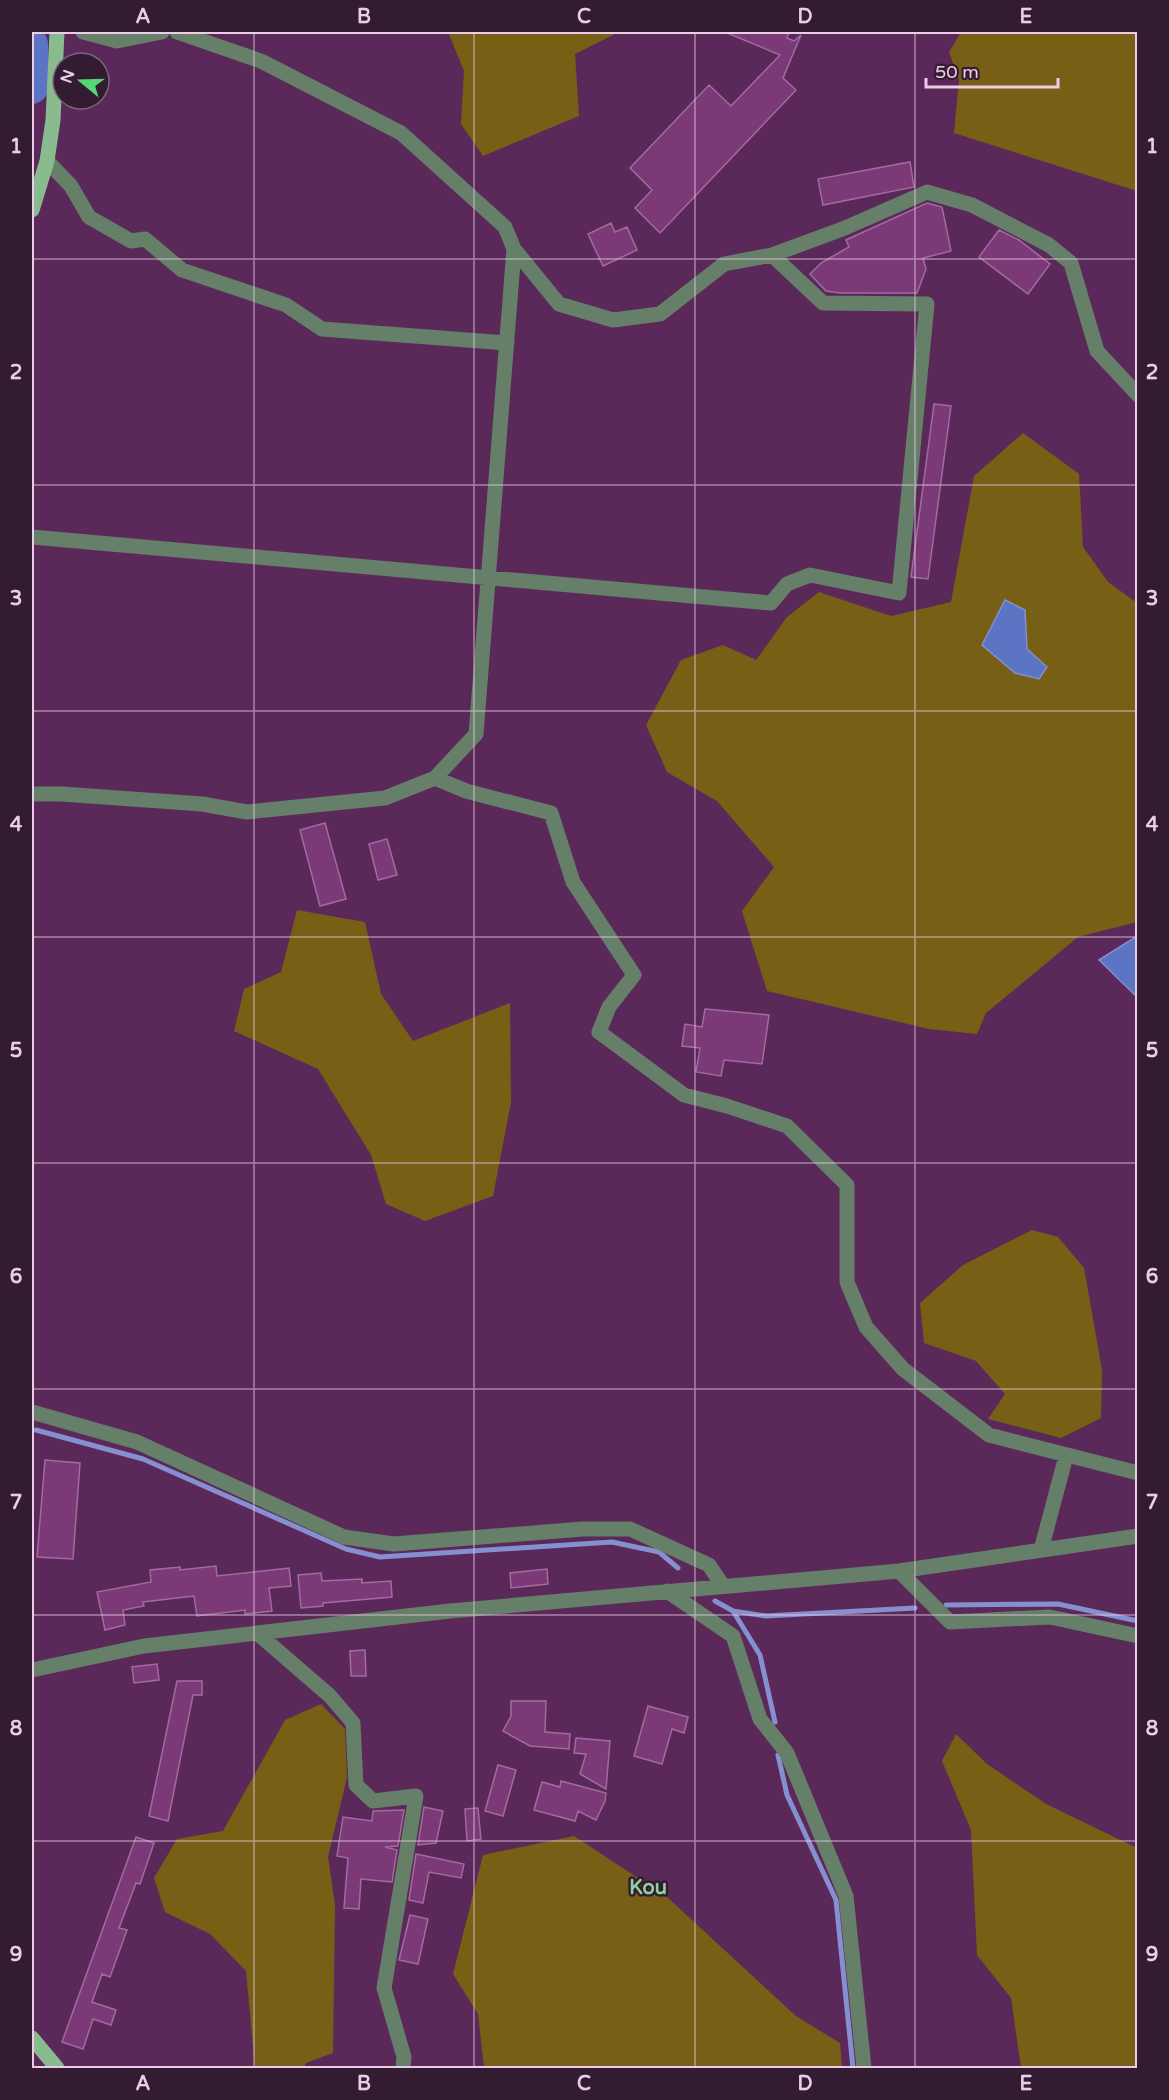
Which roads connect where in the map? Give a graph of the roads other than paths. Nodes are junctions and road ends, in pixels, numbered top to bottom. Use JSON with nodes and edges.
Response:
{"nodes":[{"id":1,"x":57,"y":32,"type":"edge"},
{"id":2,"x":83,"y":32,"type":"edge"},
{"id":3,"x":162,"y":32,"type":"edge"},
{"id":4,"x":177,"y":32,"type":"edge"},
{"id":5,"x":47,"y":161,"type":"junction"},
{"id":6,"x":32,"y":210,"type":"edge"},
{"id":7,"x":514,"y":249,"type":"junction"},
{"id":8,"x":772,"y":255,"type":"junction"},
{"id":9,"x":507,"y":343,"type":"junction"},
{"id":10,"x":1137,"y":395,"type":"edge"},
{"id":11,"x":32,"y":537,"type":"edge"},
{"id":12,"x":487,"y":576,"type":"junction"},
{"id":13,"x":435,"y":778,"type":"junction"},
{"id":14,"x":32,"y":794,"type":"edge"},
{"id":15,"x":32,"y":1412,"type":"edge"},
{"id":16,"x":1066,"y":1456,"type":"junction"},
{"id":17,"x":1137,"y":1473,"type":"edge"},
{"id":18,"x":1137,"y":1536,"type":"edge"},
{"id":19,"x":1041,"y":1550,"type":"junction"},
{"id":20,"x":899,"y":1572,"type":"junction"},
{"id":21,"x":723,"y":1586,"type":"junction"},
{"id":22,"x":667,"y":1591,"type":"junction"},
{"id":23,"x":257,"y":1633,"type":"junction"},
{"id":24,"x":1137,"y":1636,"type":"edge"},
{"id":25,"x":32,"y":1670,"type":"edge"},
{"id":26,"x":32,"y":2038,"type":"edge"},
{"id":27,"x":57,"y":2068,"type":"edge"},
{"id":28,"x":403,"y":2068,"type":"edge"},
{"id":29,"x":864,"y":2068,"type":"edge"}],
"edges":[{"from":1,"to":5,"type":"main road"},
{"from":2,"to":3,"type":"street"},
{"from":4,"to":7,"type":"street"},
{"from":5,"to":6,"type":"main road"},
{"from":5,"to":9,"type":"street"},
{"from":7,"to":8,"type":"street"},
{"from":7,"to":9,"type":"street"},
{"from":8,"to":10,"type":"street"},
{"from":8,"to":12,"type":"street"},
{"from":9,"to":12,"type":"street"},
{"from":11,"to":12,"type":"street"},
{"from":12,"to":13,"type":"street"},
{"from":13,"to":14,"type":"street"},
{"from":13,"to":16,"type":"street"},
{"from":15,"to":21,"type":"street"},
{"from":16,"to":17,"type":"street"},
{"from":16,"to":19,"type":"street"},
{"from":18,"to":19,"type":"street"},
{"from":19,"to":20,"type":"street"},
{"from":20,"to":21,"type":"street"},
{"from":20,"to":24,"type":"street"},
{"from":21,"to":22,"type":"street"},
{"from":22,"to":23,"type":"street"},
{"from":22,"to":29,"type":"street"},
{"from":23,"to":25,"type":"street"},
{"from":23,"to":28,"type":"street"},
{"from":26,"to":27,"type":"main road"}]}
